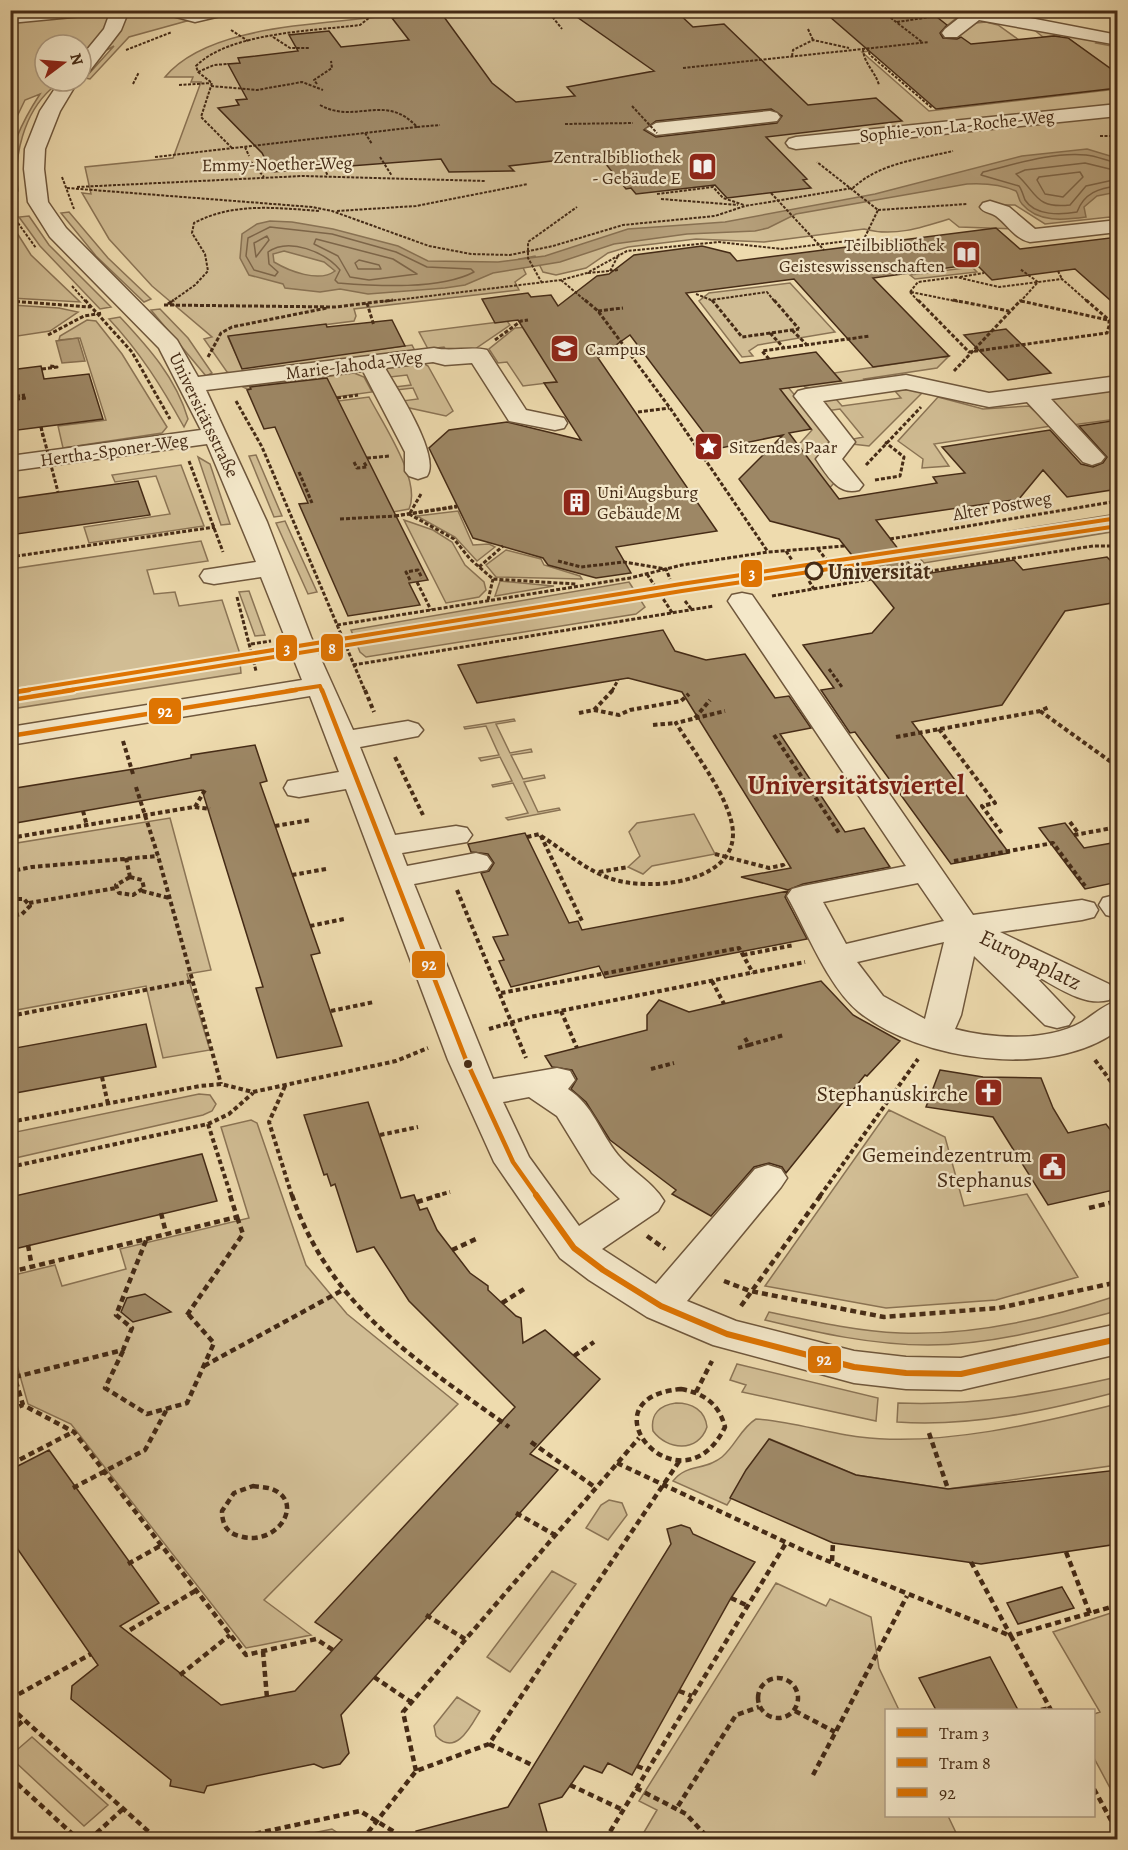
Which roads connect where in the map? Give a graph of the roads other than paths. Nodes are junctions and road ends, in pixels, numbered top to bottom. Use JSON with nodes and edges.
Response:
{"nodes":[{"id":1,"x":93,"y":10,"type":"edge"},
{"id":2,"x":120,"y":10,"type":"edge"},
{"id":3,"x":171,"y":10,"type":"edge"},
{"id":4,"x":215,"y":12,"type":"edge"},
{"id":5,"x":978,"y":12,"type":"edge"},
{"id":6,"x":10,"y":18,"type":"edge"},
{"id":7,"x":1006,"y":20,"type":"junction"},
{"id":8,"x":951,"y":33,"type":"road end"},
{"id":9,"x":1032,"y":39,"type":"dead end"},
{"id":10,"x":1118,"y":40,"type":"edge"},
{"id":11,"x":93,"y":54,"type":"edge"},
{"id":12,"x":61,"y":93,"type":"edge"},
{"id":13,"x":1118,"y":110,"type":"edge"},
{"id":14,"x":770,"y":117,"type":"dead end"},
{"id":15,"x":656,"y":131,"type":"road end"},
{"id":16,"x":796,"y":143,"type":"road end"},
{"id":17,"x":990,"y":207,"type":"road end"},
{"id":18,"x":1118,"y":226,"type":"edge"},
{"id":19,"x":371,"y":363,"type":"junction"},
{"id":20,"x":1118,"y":383,"type":"edge"},
{"id":21,"x":191,"y":385,"type":"junction"},
{"id":22,"x":1034,"y":395,"type":"junction"},
{"id":23,"x":555,"y":423,"type":"dead end"},
{"id":24,"x":216,"y":435,"type":"junction"},
{"id":25,"x":1092,"y":457,"type":"dead end"},
{"id":26,"x":10,"y":464,"type":"edge"},
{"id":27,"x":418,"y":471,"type":"dead end"},
{"id":28,"x":850,"y":485,"type":"road end"},
{"id":29,"x":272,"y":568,"type":"junction"},
{"id":30,"x":214,"y":576,"type":"dead end"},
{"id":31,"x":742,"y":601,"type":"dead end"},
{"id":32,"x":320,"y":686,"type":"junction"},
{"id":33,"x":396,"y":732,"type":"road end"},
{"id":34,"x":10,"y":736,"type":"edge"},
{"id":35,"x":342,"y":741,"type":"junction"},
{"id":36,"x":357,"y":778,"type":"junction"},
{"id":37,"x":299,"y":788,"type":"dead end"},
{"id":38,"x":445,"y":836,"type":"road end"},
{"id":39,"x":390,"y":862,"type":"junction"},
{"id":40,"x":462,"y":866,"type":"road end"},
{"id":41,"x":938,"y":867,"type":"junction"},
{"id":42,"x":1084,"y":899,"type":"road end"},
{"id":43,"x":964,"y":927,"type":"junction"},
{"id":44,"x":833,"y":947,"type":"junction"},
{"id":45,"x":1107,"y":1002,"type":"edge"},
{"id":46,"x":1057,"y":1017,"type":"dead end"},
{"id":47,"x":934,"y":1037,"type":"junction"},
{"id":48,"x":482,"y":1093,"type":"junction"},
{"id":49,"x":768,"y":1178,"type":"dead end"},
{"id":50,"x":574,"y":1248,"type":"junction"},
{"id":51,"x":661,"y":1306,"type":"junction"},
{"id":52,"x":1118,"y":1339,"type":"edge"}],
"edges":[{"from":1,"to":6,"type":"street"},
{"from":2,"to":11,"type":"street"},
{"from":3,"to":4,"type":"street"},
{"from":5,"to":7,"type":"street"},
{"from":5,"to":8,"type":"street"},
{"from":7,"to":9,"type":"street"},
{"from":7,"to":10,"type":"street"},
{"from":12,"to":21,"type":"street","name":"Universitätsstraße"},
{"from":13,"to":16,"type":"street","name":"Sophie-von-La-Roche-Weg"},
{"from":14,"to":15,"type":"street"},
{"from":17,"to":18,"type":"street"},
{"from":19,"to":21,"type":"street","name":"Marie-Jahoda-Weg"},
{"from":19,"to":23,"type":"street","name":"Marie-Jahoda-Weg"},
{"from":19,"to":27,"type":"street"},
{"from":20,"to":22,"type":"street"},
{"from":21,"to":24,"type":"street","name":"Universitätsstraße"},
{"from":22,"to":25,"type":"street"},
{"from":22,"to":28,"type":"street"},
{"from":24,"to":26,"type":"street","name":"Hertha-Sponer-Weg"},
{"from":24,"to":29,"type":"street","name":"Universitätsstraße"},
{"from":29,"to":30,"type":"street"},
{"from":29,"to":32,"type":"street","name":"Universitätsstraße"},
{"from":31,"to":41,"type":"street"},
{"from":32,"to":34,"type":"street"},
{"from":32,"to":35,"type":"street","name":"Universitätsstraße"},
{"from":33,"to":35,"type":"street"},
{"from":35,"to":36,"type":"street","name":"Universitätsstraße"},
{"from":36,"to":37,"type":"street"},
{"from":36,"to":39,"type":"street","name":"Universitätsstraße"},
{"from":38,"to":39,"type":"street"},
{"from":39,"to":40,"type":"street"},
{"from":39,"to":48,"type":"street","name":"Universitätsstraße"},
{"from":41,"to":43,"type":"street"},
{"from":41,"to":44,"type":"street"},
{"from":42,"to":43,"type":"street","name":"Europaplatz"},
{"from":43,"to":44,"type":"street","name":"Europaplatz"},
{"from":43,"to":45,"type":"street","name":"Europaplatz"},
{"from":43,"to":46,"type":"street","name":"Europaplatz"},
{"from":43,"to":47,"type":"street","name":"Europaplatz"},
{"from":44,"to":47,"type":"street","name":"Europaplatz"},
{"from":45,"to":47,"type":"street","name":"Europaplatz"},
{"from":48,"to":50,"type":"street","name":"Universitätsstraße"},
{"from":48,"to":50,"type":"street"},
{"from":49,"to":51,"type":"street"},
{"from":50,"to":51,"type":"street","name":"Universitätsstraße"},
{"from":51,"to":52,"type":"street","name":"Universitätsstraße"}]}
